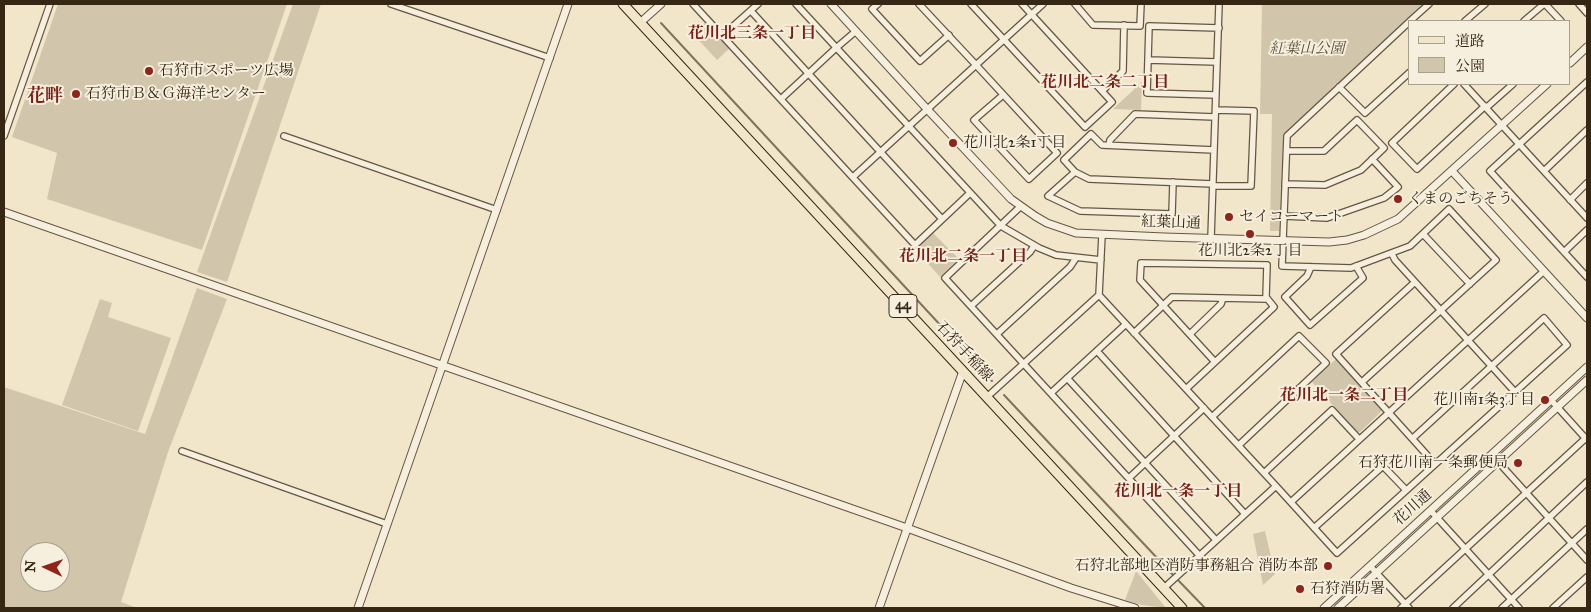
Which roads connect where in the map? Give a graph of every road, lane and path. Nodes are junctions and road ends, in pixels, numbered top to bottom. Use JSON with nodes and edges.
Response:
{"nodes":[{"id":1,"x":50,"y":4,"type":"edge"},
{"id":2,"x":391,"y":4,"type":"edge"},
{"id":3,"x":568,"y":4,"type":"edge"},
{"id":4,"x":623,"y":4,"type":"edge"},
{"id":5,"x":661,"y":4,"type":"edge"},
{"id":6,"x":758,"y":4,"type":"edge"},
{"id":7,"x":796,"y":4,"type":"edge"},
{"id":8,"x":832,"y":4,"type":"edge"},
{"id":9,"x":878,"y":4,"type":"edge"},
{"id":10,"x":919,"y":4,"type":"edge"},
{"id":11,"x":971,"y":4,"type":"edge"},
{"id":12,"x":1022,"y":4,"type":"edge"},
{"id":13,"x":1043,"y":4,"type":"edge"},
{"id":14,"x":1075,"y":4,"type":"edge"},
{"id":15,"x":1141,"y":4,"type":"edge"},
{"id":16,"x":1220,"y":4,"type":"edge"},
{"id":17,"x":1429,"y":4,"type":"edge"},
{"id":18,"x":1485,"y":4,"type":"edge"},
{"id":19,"x":1544,"y":4,"type":"edge"},
{"id":20,"x":1579,"y":4,"type":"edge"},
{"id":21,"x":696,"y":5,"type":"edge"},
{"id":22,"x":751,"y":11,"type":"junction"},
{"id":23,"x":1587,"y":13,"type":"edge"},
{"id":24,"x":1032,"y":14,"type":"junction"},
{"id":25,"x":1412,"y":20,"type":"edge"},
{"id":26,"x":1467,"y":20,"type":"edge"},
{"id":27,"x":1525,"y":20,"type":"edge"},
{"id":28,"x":1560,"y":20,"type":"edge"},
{"id":29,"x":641,"y":22,"type":"junction"},
{"id":30,"x":1408,"y":24,"type":"edge"},
{"id":31,"x":1124,"y":25,"type":"junction"},
{"id":32,"x":1218,"y":28,"type":"junction"},
{"id":33,"x":856,"y":31,"type":"junction"},
{"id":34,"x":948,"y":35,"type":"junction"},
{"id":35,"x":722,"y":36,"type":"junction"},
{"id":36,"x":1004,"y":39,"type":"junction"},
{"id":37,"x":1587,"y":47,"type":"edge"},
{"id":38,"x":836,"y":48,"type":"junction"},
{"id":39,"x":550,"y":58,"type":"junction"},
{"id":40,"x":1148,"y":60,"type":"junction"},
{"id":41,"x":1217,"y":62,"type":"junction"},
{"id":42,"x":1571,"y":62,"type":"edge"},
{"id":43,"x":976,"y":65,"type":"junction"},
{"id":44,"x":808,"y":73,"type":"junction"},
{"id":45,"x":1408,"y":74,"type":"edge"},
{"id":46,"x":1587,"y":82,"type":"edge"},
{"id":47,"x":1453,"y":85,"type":"edge"},
{"id":48,"x":1465,"y":85,"type":"edge"},
{"id":49,"x":1512,"y":85,"type":"edge"},
{"id":50,"x":1546,"y":85,"type":"edge"},
{"id":51,"x":1339,"y":87,"type":"junction"},
{"id":52,"x":1102,"y":91,"type":"junction"},
{"id":53,"x":1003,"y":95,"type":"junction"},
{"id":54,"x":1216,"y":95,"type":"junction"},
{"id":55,"x":781,"y":99,"type":"junction"},
{"id":56,"x":1485,"y":107,"type":"junction"},
{"id":57,"x":926,"y":109,"type":"junction"},
{"id":58,"x":1216,"y":110,"type":"junction"},
{"id":59,"x":1215,"y":117,"type":"junction"},
{"id":60,"x":1502,"y":125,"type":"junction"},
{"id":61,"x":908,"y":126,"type":"junction"},
{"id":62,"x":1587,"y":130,"type":"edge"},
{"id":63,"x":4,"y":136,"type":"edge"},
{"id":64,"x":284,"y":136,"type":"dead end"},
{"id":65,"x":1520,"y":144,"type":"junction"},
{"id":66,"x":1109,"y":145,"type":"junction"},
{"id":67,"x":1214,"y":150,"type":"junction"},
{"id":68,"x":1286,"y":151,"type":"junction"},
{"id":69,"x":880,"y":152,"type":"junction"},
{"id":70,"x":1372,"y":159,"type":"junction"},
{"id":71,"x":1452,"y":171,"type":"junction"},
{"id":72,"x":1544,"y":171,"type":"junction"},
{"id":73,"x":1075,"y":172,"type":"junction"},
{"id":74,"x":852,"y":177,"type":"junction"},
{"id":75,"x":1174,"y":182,"type":"junction"},
{"id":76,"x":1285,"y":184,"type":"junction"},
{"id":77,"x":1587,"y":184,"type":"edge"},
{"id":78,"x":1213,"y":185,"type":"junction"},
{"id":79,"x":970,"y":193,"type":"junction"},
{"id":80,"x":1570,"y":200,"type":"junction"},
{"id":81,"x":1021,"y":206,"type":"junction"},
{"id":82,"x":497,"y":210,"type":"junction"},
{"id":83,"x":4,"y":212,"type":"edge"},
{"id":84,"x":1284,"y":216,"type":"junction"},
{"id":85,"x":1587,"y":218,"type":"edge"},
{"id":86,"x":942,"y":219,"type":"junction"},
{"id":87,"x":1001,"y":226,"type":"junction"},
{"id":88,"x":1587,"y":230,"type":"edge"},
{"id":89,"x":1423,"y":234,"type":"junction"},
{"id":90,"x":1102,"y":235,"type":"junction"},
{"id":91,"x":1211,"y":238,"type":"junction"},
{"id":92,"x":1283,"y":240,"type":"junction"},
{"id":93,"x":1034,"y":246,"type":"junction"},
{"id":94,"x":1564,"y":252,"type":"junction"},
{"id":95,"x":1392,"y":254,"type":"junction"},
{"id":96,"x":1076,"y":258,"type":"junction"},
{"id":97,"x":1101,"y":260,"type":"junction"},
{"id":98,"x":1356,"y":266,"type":"junction"},
{"id":99,"x":1311,"y":267,"type":"junction"},
{"id":100,"x":1544,"y":270,"type":"junction"},
{"id":101,"x":1587,"y":278,"type":"edge"},
{"id":102,"x":1416,"y":282,"type":"junction"},
{"id":103,"x":1470,"y":284,"type":"junction"},
{"id":104,"x":1099,"y":295,"type":"junction"},
{"id":105,"x":1223,"y":298,"type":"junction"},
{"id":106,"x":1267,"y":299,"type":"junction"},
{"id":107,"x":1163,"y":305,"type":"junction"},
{"id":108,"x":971,"y":306,"type":"junction"},
{"id":109,"x":1441,"y":310,"type":"junction"},
{"id":110,"x":1587,"y":318,"type":"edge"},
{"id":111,"x":1126,"y":324,"type":"junction"},
{"id":112,"x":1134,"y":333,"type":"junction"},
{"id":113,"x":996,"y":334,"type":"junction"},
{"id":114,"x":1190,"y":334,"type":"junction"},
{"id":115,"x":1467,"y":340,"type":"junction"},
{"id":116,"x":1097,"y":351,"type":"junction"},
{"id":117,"x":1215,"y":362,"type":"junction"},
{"id":118,"x":1024,"y":364,"type":"junction"},
{"id":119,"x":443,"y":366,"type":"junction"},
{"id":120,"x":1492,"y":366,"type":"junction"},
{"id":121,"x":1587,"y":367,"type":"edge"},
{"id":122,"x":963,"y":371,"type":"junction"},
{"id":123,"x":1067,"y":378,"type":"junction"},
{"id":124,"x":1587,"y":380,"type":"edge"},
{"id":125,"x":1362,"y":382,"type":"junction"},
{"id":126,"x":1186,"y":389,"type":"junction"},
{"id":127,"x":1516,"y":392,"type":"junction"},
{"id":128,"x":1051,"y":394,"type":"junction"},
{"id":129,"x":987,"y":397,"type":"junction"},
{"id":130,"x":1551,"y":400,"type":"junction"},
{"id":131,"x":1204,"y":408,"type":"junction"},
{"id":132,"x":1557,"y":408,"type":"junction"},
{"id":133,"x":1389,"y":412,"type":"junction"},
{"id":134,"x":1212,"y":417,"type":"junction"},
{"id":135,"x":1174,"y":435,"type":"junction"},
{"id":136,"x":1413,"y":438,"type":"junction"},
{"id":137,"x":1587,"y":438,"type":"edge"},
{"id":138,"x":1359,"y":439,"type":"junction"},
{"id":139,"x":1239,"y":445,"type":"junction"},
{"id":140,"x":182,"y":450,"type":"dead end"},
{"id":141,"x":1492,"y":455,"type":"junction"},
{"id":142,"x":1146,"y":462,"type":"junction"},
{"id":143,"x":1498,"y":462,"type":"junction"},
{"id":144,"x":1436,"y":464,"type":"junction"},
{"id":145,"x":1264,"y":473,"type":"junction"},
{"id":146,"x":1129,"y":478,"type":"junction"},
{"id":147,"x":1587,"y":482,"type":"edge"},
{"id":148,"x":1276,"y":486,"type":"junction"},
{"id":149,"x":1406,"y":490,"type":"junction"},
{"id":150,"x":1526,"y":493,"type":"junction"},
{"id":151,"x":1291,"y":502,"type":"junction"},
{"id":152,"x":1430,"y":511,"type":"junction"},
{"id":153,"x":1245,"y":514,"type":"junction"},
{"id":154,"x":1436,"y":518,"type":"junction"},
{"id":155,"x":1549,"y":519,"type":"junction"},
{"id":156,"x":387,"y":524,"type":"junction"},
{"id":157,"x":907,"y":528,"type":"junction"},
{"id":158,"x":1314,"y":528,"type":"junction"},
{"id":159,"x":1587,"y":529,"type":"edge"},
{"id":160,"x":1216,"y":540,"type":"junction"},
{"id":161,"x":1572,"y":544,"type":"junction"},
{"id":162,"x":1465,"y":549,"type":"junction"},
{"id":163,"x":1199,"y":555,"type":"junction"},
{"id":164,"x":1587,"y":560,"type":"edge"},
{"id":165,"x":1370,"y":566,"type":"junction"},
{"id":166,"x":1377,"y":573,"type":"junction"},
{"id":167,"x":1489,"y":575,"type":"junction"},
{"id":168,"x":1587,"y":577,"type":"edge"},
{"id":169,"x":1164,"y":588,"type":"junction"},
{"id":170,"x":1511,"y":600,"type":"junction"},
{"id":171,"x":1405,"y":607,"type":"edge"},
{"id":172,"x":358,"y":608,"type":"edge"},
{"id":173,"x":879,"y":608,"type":"edge"},
{"id":174,"x":1135,"y":608,"type":"edge"},
{"id":175,"x":1182,"y":608,"type":"edge"},
{"id":176,"x":1324,"y":608,"type":"edge"},
{"id":177,"x":1338,"y":608,"type":"edge"},
{"id":178,"x":1453,"y":608,"type":"edge"},
{"id":179,"x":1502,"y":608,"type":"edge"},
{"id":180,"x":1519,"y":608,"type":"edge"},
{"id":181,"x":1553,"y":608,"type":"edge"}],
"edges":[{"from":1,"to":63,"type":"street"},
{"from":2,"to":39,"type":"street"},
{"from":3,"to":39,"type":"street"},
{"from":4,"to":29,"type":"main road","name":"石狩手稲線","number":"44"},
{"from":5,"to":29,"type":"street"},
{"from":6,"to":22,"type":"street"},
{"from":7,"to":38,"type":"street"},
{"from":8,"to":33,"type":"street","name":"紅葉山通"},
{"from":9,"to":34,"type":"street"},
{"from":10,"to":34,"type":"street"},
{"from":11,"to":36,"type":"street"},
{"from":12,"to":24,"type":"street"},
{"from":13,"to":24,"type":"street"},
{"from":14,"to":31,"type":"street"},
{"from":15,"to":31,"type":"street"},
{"from":16,"to":32,"type":"street"},
{"from":17,"to":25,"type":"street"},
{"from":18,"to":26,"type":"street"},
{"from":19,"to":27,"type":"street"},
{"from":19,"to":28,"type":"street"},
{"from":20,"to":23,"type":"street"},
{"from":21,"to":35,"type":"street"},
{"from":22,"to":35,"type":"street"},
{"from":22,"to":44,"type":"street"},
{"from":24,"to":36,"type":"street"},
{"from":24,"to":52,"type":"street"},
{"from":29,"to":122,"type":"main road","name":"石狩手稲線","number":"44"},
{"from":30,"to":51,"type":"street"},
{"from":31,"to":52,"type":"street"},
{"from":32,"to":40,"type":"street"},
{"from":32,"to":41,"type":"street"},
{"from":33,"to":38,"type":"street"},
{"from":33,"to":57,"type":"street","name":"紅葉山通"},
{"from":34,"to":43,"type":"street"},
{"from":35,"to":55,"type":"street"},
{"from":36,"to":43,"type":"street"},
{"from":36,"to":52,"type":"street"},
{"from":37,"to":42,"type":"street"},
{"from":38,"to":44,"type":"street"},
{"from":38,"to":61,"type":"street"},
{"from":39,"to":82,"type":"street"},
{"from":40,"to":41,"type":"street"},
{"from":40,"to":54,"type":"street"},
{"from":41,"to":54,"type":"street"},
{"from":43,"to":53,"type":"street"},
{"from":43,"to":57,"type":"street"},
{"from":44,"to":55,"type":"street"},
{"from":44,"to":69,"type":"street"},
{"from":45,"to":51,"type":"street"},
{"from":46,"to":65,"type":"street"},
{"from":47,"to":56,"type":"street"},
{"from":48,"to":56,"type":"street"},
{"from":49,"to":56,"type":"street"},
{"from":50,"to":60,"type":"street","name":"紅葉山通"},
{"from":51,"to":68,"type":"street"},
{"from":53,"to":53,"type":"street"},
{"from":54,"to":58,"type":"street"},
{"from":55,"to":74,"type":"street"},
{"from":56,"to":60,"type":"street"},
{"from":57,"to":61,"type":"street"},
{"from":57,"to":81,"type":"street","name":"紅葉山通"},
{"from":58,"to":59,"type":"street"},
{"from":58,"to":78,"type":"street"},
{"from":59,"to":66,"type":"street"},
{"from":59,"to":67,"type":"street"},
{"from":60,"to":65,"type":"street"},
{"from":60,"to":71,"type":"street","name":"紅葉山通"},
{"from":61,"to":69,"type":"street"},
{"from":61,"to":79,"type":"street"},
{"from":62,"to":72,"type":"street"},
{"from":64,"to":82,"type":"street"},
{"from":65,"to":72,"type":"street"},
{"from":65,"to":94,"type":"street"},
{"from":66,"to":67,"type":"street"},
{"from":66,"to":73,"type":"street"},
{"from":67,"to":78,"type":"street"},
{"from":68,"to":70,"type":"street"},
{"from":68,"to":76,"type":"street"},
{"from":69,"to":74,"type":"street"},
{"from":69,"to":86,"type":"street"},
{"from":70,"to":76,"type":"street"},
{"from":70,"to":84,"type":"street"},
{"from":71,"to":92,"type":"street","name":"紅葉山通"},
{"from":71,"to":100,"type":"street"},
{"from":72,"to":80,"type":"street"},
{"from":73,"to":75,"type":"street"},
{"from":73,"to":75,"type":"street"},
{"from":74,"to":86,"type":"street"},
{"from":75,"to":78,"type":"street"},
{"from":76,"to":84,"type":"street"},
{"from":77,"to":80,"type":"street"},
{"from":78,"to":91,"type":"street"},
{"from":79,"to":86,"type":"street"},
{"from":79,"to":87,"type":"street"},
{"from":80,"to":85,"type":"street"},
{"from":81,"to":87,"type":"street"},
{"from":81,"to":90,"type":"street","name":"紅葉山通"},
{"from":82,"to":119,"type":"street"},
{"from":83,"to":119,"type":"street"},
{"from":84,"to":92,"type":"street"},
{"from":87,"to":93,"type":"street"},
{"from":87,"to":108,"type":"street"},
{"from":88,"to":94,"type":"street"},
{"from":89,"to":95,"type":"street"},
{"from":89,"to":103,"type":"street"},
{"from":89,"to":103,"type":"street"},
{"from":90,"to":91,"type":"street","name":"紅葉山通"},
{"from":90,"to":97,"type":"street"},
{"from":91,"to":92,"type":"street","name":"紅葉山通"},
{"from":92,"to":99,"type":"street"},
{"from":93,"to":96,"type":"street"},
{"from":93,"to":108,"type":"street"},
{"from":94,"to":101,"type":"street"},
{"from":95,"to":98,"type":"street"},
{"from":95,"to":102,"type":"street"},
{"from":96,"to":97,"type":"street"},
{"from":96,"to":113,"type":"street"},
{"from":97,"to":104,"type":"street"},
{"from":98,"to":99,"type":"street"},
{"from":98,"to":99,"type":"street"},
{"from":100,"to":110,"type":"street"},
{"from":100,"to":115,"type":"street"},
{"from":102,"to":109,"type":"street"},
{"from":102,"to":125,"type":"street"},
{"from":103,"to":109,"type":"street"},
{"from":104,"to":111,"type":"street"},
{"from":104,"to":118,"type":"street"},
{"from":105,"to":106,"type":"street"},
{"from":105,"to":107,"type":"street"},
{"from":105,"to":114,"type":"street"},
{"from":106,"to":107,"type":"street"},
{"from":106,"to":117,"type":"street"},
{"from":107,"to":112,"type":"street"},
{"from":107,"to":114,"type":"street"},
{"from":108,"to":113,"type":"street"},
{"from":109,"to":115,"type":"street"},
{"from":109,"to":125,"type":"street"},
{"from":111,"to":112,"type":"street"},
{"from":111,"to":116,"type":"street"},
{"from":112,"to":126,"type":"street"},
{"from":113,"to":118,"type":"street"},
{"from":114,"to":117,"type":"street"},
{"from":115,"to":120,"type":"street"},
{"from":115,"to":133,"type":"street"},
{"from":116,"to":123,"type":"street"},
{"from":116,"to":135,"type":"street"},
{"from":117,"to":126,"type":"street"},
{"from":118,"to":128,"type":"street"},
{"from":118,"to":129,"type":"street"},
{"from":119,"to":156,"type":"street"},
{"from":119,"to":157,"type":"street"},
{"from":120,"to":127,"type":"street"},
{"from":120,"to":127,"type":"street"},
{"from":120,"to":136,"type":"street"},
{"from":121,"to":130,"type":"street","name":"花川通"},
{"from":122,"to":129,"type":"main road","name":"石狩手稲線","number":"44"},
{"from":122,"to":157,"type":"street"},
{"from":123,"to":128,"type":"street"},
{"from":123,"to":142,"type":"street"},
{"from":124,"to":132,"type":"street","name":"花川通"},
{"from":125,"to":133,"type":"street"},
{"from":126,"to":131,"type":"street"},
{"from":127,"to":144,"type":"street"},
{"from":128,"to":146,"type":"street"},
{"from":129,"to":169,"type":"main road","name":"石狩手稲線","number":"44"},
{"from":130,"to":132,"type":"street"},
{"from":130,"to":141,"type":"street","name":"花川通"},
{"from":131,"to":134,"type":"street"},
{"from":131,"to":135,"type":"street"},
{"from":132,"to":137,"type":"street"},
{"from":132,"to":143,"type":"street","name":"花川通"},
{"from":133,"to":136,"type":"street"},
{"from":133,"to":138,"type":"street"},
{"from":134,"to":139,"type":"street"},
{"from":134,"to":139,"type":"street"},
{"from":135,"to":142,"type":"street"},
{"from":135,"to":153,"type":"street"},
{"from":136,"to":144,"type":"street"},
{"from":137,"to":150,"type":"street"},
{"from":138,"to":145,"type":"street"},
{"from":138,"to":151,"type":"street"},
{"from":139,"to":145,"type":"street"},
{"from":140,"to":156,"type":"street"},
{"from":141,"to":143,"type":"street"},
{"from":141,"to":152,"type":"street","name":"花川通"},
{"from":142,"to":146,"type":"street"},
{"from":142,"to":160,"type":"street"},
{"from":143,"to":150,"type":"street"},
{"from":143,"to":154,"type":"street","name":"花川通"},
{"from":144,"to":149,"type":"street"},
{"from":145,"to":148,"type":"street"},
{"from":146,"to":163,"type":"street"},
{"from":147,"to":155,"type":"street"},
{"from":148,"to":151,"type":"street"},
{"from":148,"to":153,"type":"street"},
{"from":149,"to":158,"type":"street"},
{"from":149,"to":158,"type":"street"},
{"from":150,"to":155,"type":"street"},
{"from":150,"to":162,"type":"street"},
{"from":151,"to":158,"type":"street"},
{"from":152,"to":154,"type":"street"},
{"from":152,"to":165,"type":"street","name":"花川通"},
{"from":153,"to":160,"type":"street"},
{"from":154,"to":162,"type":"street"},
{"from":154,"to":166,"type":"street","name":"花川通"},
{"from":155,"to":161,"type":"street"},
{"from":155,"to":167,"type":"street"},
{"from":156,"to":172,"type":"street"},
{"from":157,"to":173,"type":"street"},
{"from":157,"to":174,"type":"street"},
{"from":159,"to":161,"type":"street"},
{"from":160,"to":163,"type":"street"},
{"from":161,"to":164,"type":"street"},
{"from":161,"to":170,"type":"street"},
{"from":162,"to":167,"type":"street"},
{"from":162,"to":171,"type":"street"},
{"from":163,"to":169,"type":"street"},
{"from":165,"to":166,"type":"street"},
{"from":165,"to":176,"type":"street","name":"花川通"},
{"from":166,"to":171,"type":"street"},
{"from":166,"to":177,"type":"street","name":"花川通"},
{"from":167,"to":170,"type":"street"},
{"from":167,"to":178,"type":"street"},
{"from":168,"to":181,"type":"street"},
{"from":169,"to":175,"type":"main road","name":"石狩手稲線","number":"44"},
{"from":170,"to":179,"type":"street"},
{"from":170,"to":180,"type":"street"}]}
